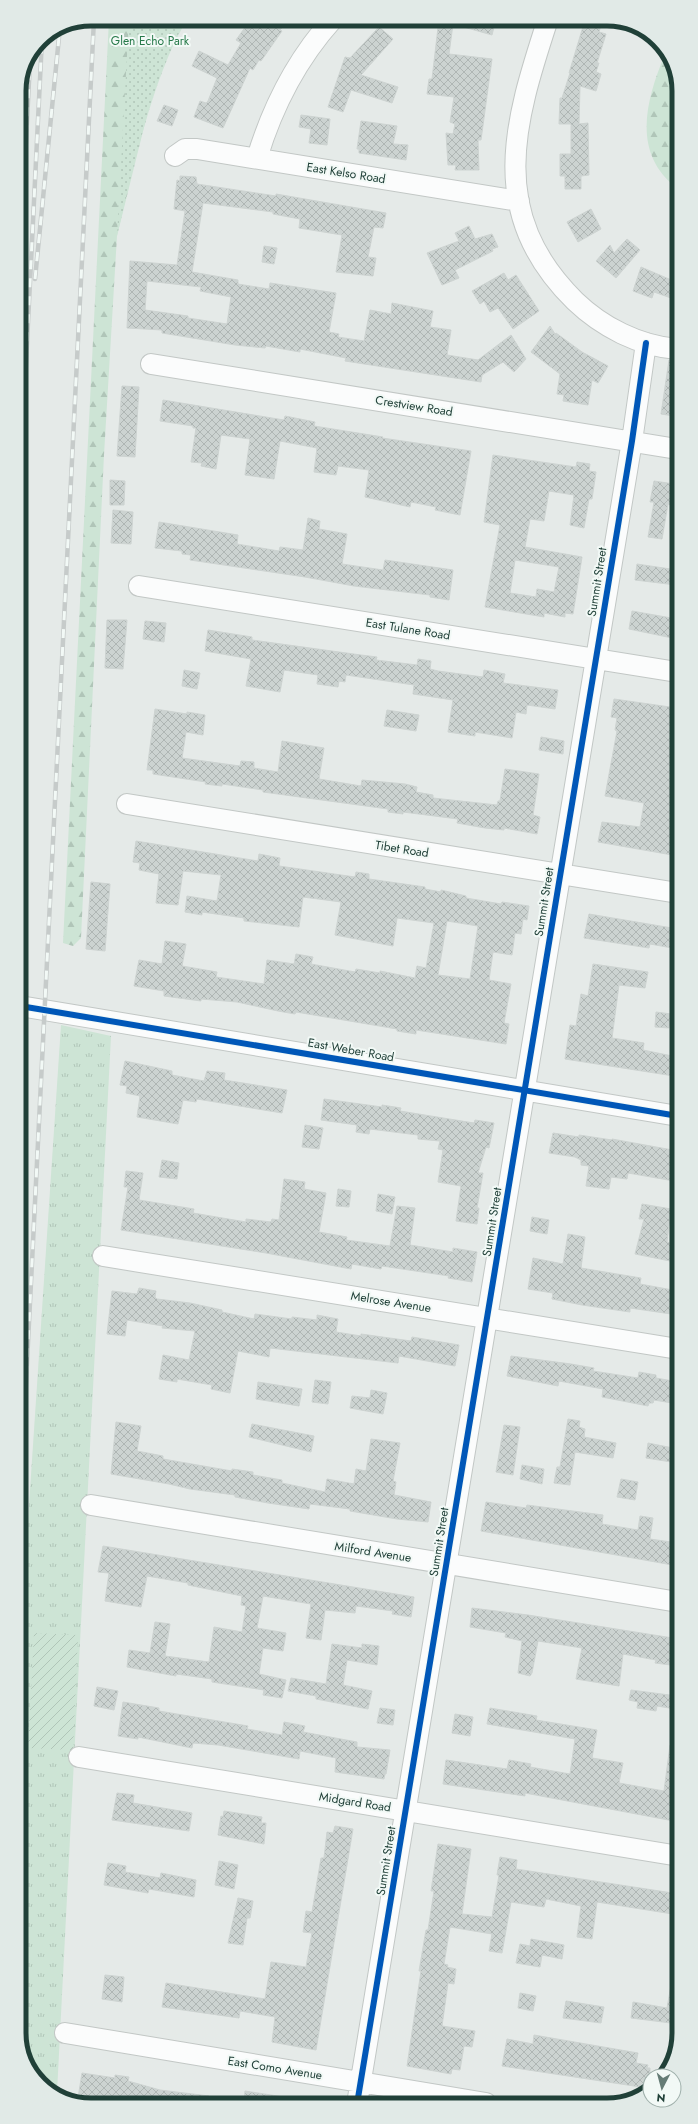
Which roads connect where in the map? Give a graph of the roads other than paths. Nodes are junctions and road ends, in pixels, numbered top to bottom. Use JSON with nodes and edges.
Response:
{"nodes":[{"id":1,"x":328,"y":26,"type":"edge"},
{"id":2,"x":546,"y":26,"type":"edge"},
{"id":3,"x":175,"y":156,"type":"dead end"},
{"id":4,"x":257,"y":158,"type":"junction"},
{"id":5,"x":519,"y":201,"type":"junction"},
{"id":6,"x":646,"y":343,"type":"junction"},
{"id":7,"x":672,"y":348,"type":"edge"},
{"id":8,"x":151,"y":364,"type":"dead end"},
{"id":9,"x":632,"y":441,"type":"junction"},
{"id":10,"x":672,"y":447,"type":"edge"},
{"id":11,"x":138,"y":586,"type":"dead end"},
{"id":12,"x":596,"y":659,"type":"junction"},
{"id":13,"x":672,"y":671,"type":"edge"},
{"id":14,"x":127,"y":804,"type":"dead end"},
{"id":15,"x":560,"y":874,"type":"junction"},
{"id":16,"x":672,"y":892,"type":"edge"},
{"id":17,"x":26,"y":1007,"type":"edge"},
{"id":18,"x":524,"y":1091,"type":"junction"},
{"id":19,"x":672,"y":1115,"type":"edge"},
{"id":20,"x":103,"y":1256,"type":"dead end"},
{"id":21,"x":487,"y":1318,"type":"junction"},
{"id":22,"x":672,"y":1348,"type":"edge"},
{"id":23,"x":91,"y":1505,"type":"dead end"},
{"id":24,"x":446,"y":1564,"type":"junction"},
{"id":25,"x":672,"y":1601,"type":"edge"},
{"id":26,"x":79,"y":1757,"type":"dead end"},
{"id":27,"x":406,"y":1811,"type":"junction"},
{"id":28,"x":672,"y":1855,"type":"edge"},
{"id":29,"x":65,"y":2033,"type":"dead end"},
{"id":30,"x":361,"y":2082,"type":"junction"},
{"id":31,"x":358,"y":2098,"type":"edge"},
{"id":32,"x":456,"y":2098,"type":"edge"}],
"edges":[{"from":1,"to":4,"type":"street"},
{"from":2,"to":5,"type":"street"},
{"from":3,"to":4,"type":"street","name":"East Kelso Road"},
{"from":4,"to":5,"type":"street","name":"East Kelso Road"},
{"from":5,"to":6,"type":"street"},
{"from":6,"to":7,"type":"street"},
{"from":6,"to":9,"type":"street","name":"Summit Street"},
{"from":8,"to":9,"type":"street","name":"Crestview Road"},
{"from":9,"to":10,"type":"street","name":"Crestview Road"},
{"from":9,"to":12,"type":"street","name":"Summit Street"},
{"from":11,"to":12,"type":"street","name":"East Tulane Road"},
{"from":12,"to":13,"type":"street","name":"East Tulane Road"},
{"from":12,"to":15,"type":"street","name":"Summit Street"},
{"from":14,"to":15,"type":"street","name":"Tibet Road"},
{"from":15,"to":16,"type":"street","name":"Tibet Road"},
{"from":15,"to":18,"type":"street","name":"Summit Street"},
{"from":17,"to":18,"type":"street","name":"East Weber Road"},
{"from":18,"to":19,"type":"street","name":"East Weber Road"},
{"from":18,"to":21,"type":"street","name":"Summit Street"},
{"from":20,"to":21,"type":"street","name":"Melrose Avenue"},
{"from":21,"to":22,"type":"street","name":"Melrose Avenue"},
{"from":21,"to":24,"type":"street","name":"Summit Street"},
{"from":23,"to":24,"type":"street","name":"Milford Avenue"},
{"from":24,"to":25,"type":"street","name":"Milford Avenue"},
{"from":24,"to":27,"type":"street","name":"Summit Street"},
{"from":26,"to":27,"type":"street","name":"Midgard Road"},
{"from":27,"to":28,"type":"street","name":"Midgard Road"},
{"from":27,"to":30,"type":"street","name":"Summit Street"},
{"from":29,"to":30,"type":"street","name":"East Como Avenue"},
{"from":30,"to":31,"type":"street","name":"Summit Street"},
{"from":30,"to":32,"type":"street","name":"East Como Avenue"}]}
